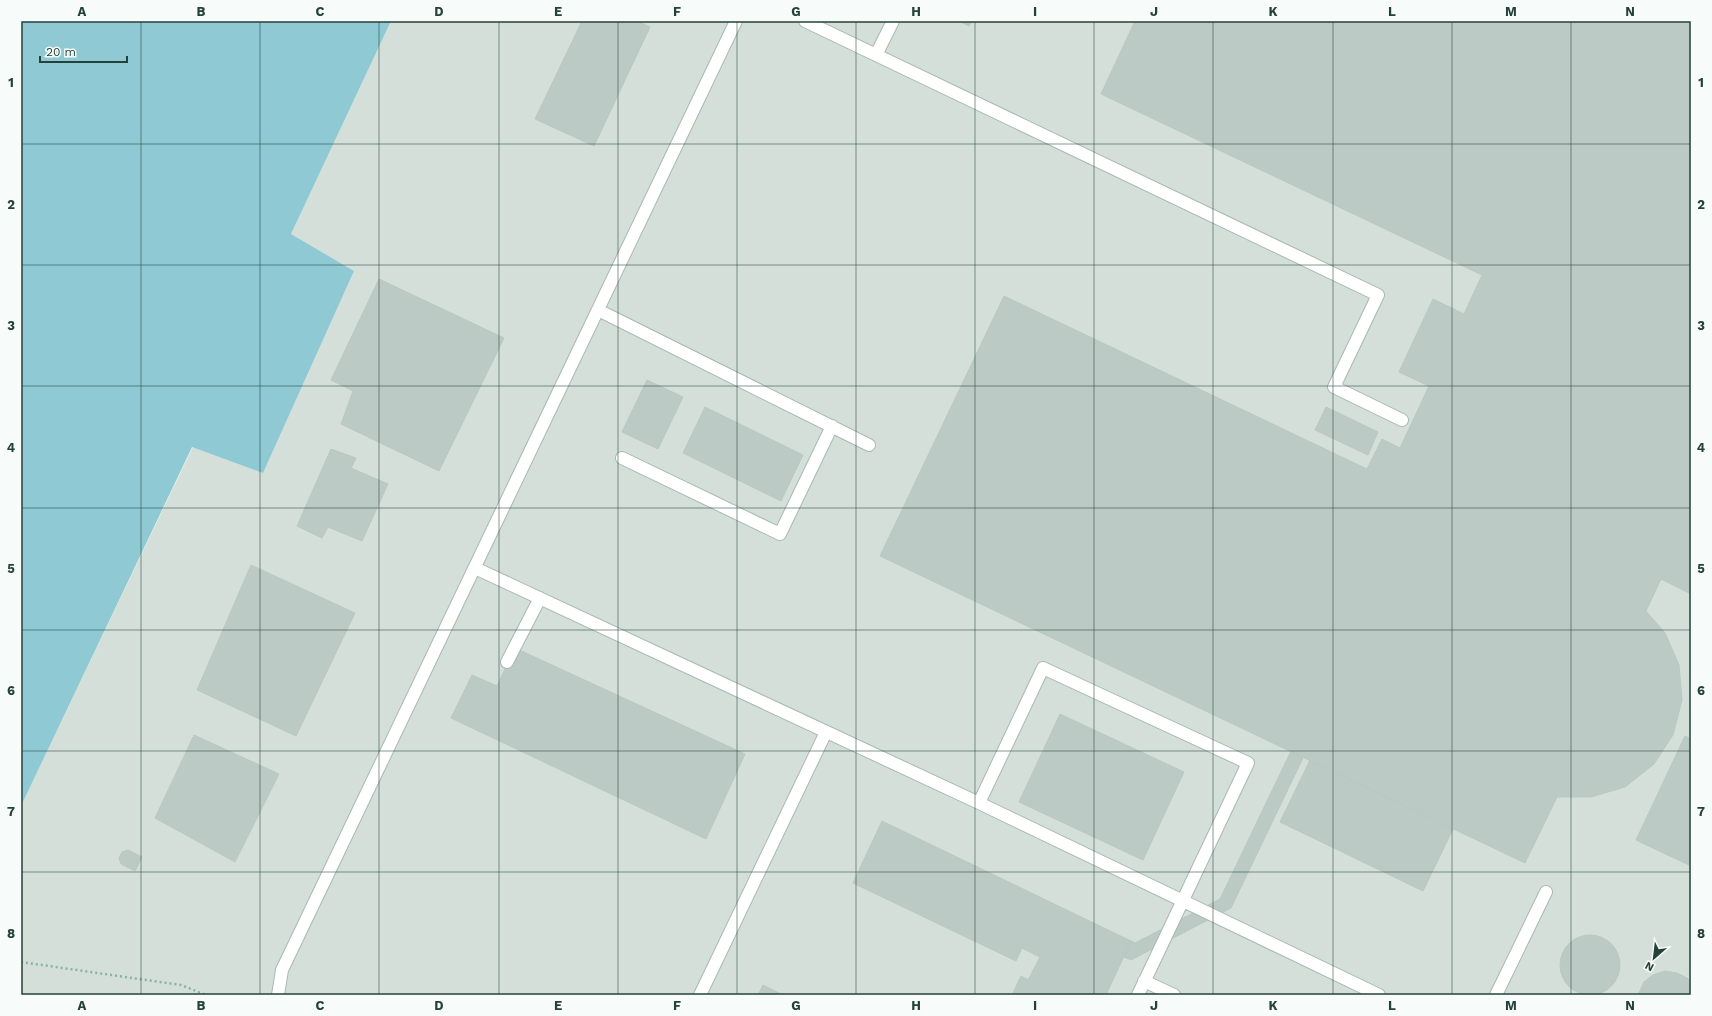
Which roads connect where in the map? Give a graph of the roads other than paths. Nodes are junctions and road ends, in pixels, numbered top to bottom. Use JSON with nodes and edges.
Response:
{"nodes":[{"id":1,"x":736,"y":21,"type":"edge"},
{"id":2,"x":805,"y":21,"type":"edge"},
{"id":3,"x":893,"y":21,"type":"edge"},
{"id":4,"x":876,"y":55,"type":"junction"},
{"id":5,"x":598,"y":310,"type":"junction"},
{"id":6,"x":1402,"y":420,"type":"dead end"},
{"id":7,"x":832,"y":426,"type":"junction"},
{"id":8,"x":869,"y":445,"type":"dead end"},
{"id":9,"x":622,"y":458,"type":"dead end"},
{"id":10,"x":475,"y":568,"type":"junction"},
{"id":11,"x":540,"y":598,"type":"junction"},
{"id":12,"x":507,"y":662,"type":"dead end"},
{"id":13,"x":826,"y":732,"type":"junction"},
{"id":14,"x":979,"y":803,"type":"junction"},
{"id":15,"x":1546,"y":892,"type":"dead end"},
{"id":16,"x":1182,"y":900,"type":"junction"},
{"id":17,"x":1144,"y":982,"type":"junction"},
{"id":18,"x":278,"y":995,"type":"edge"},
{"id":19,"x":700,"y":995,"type":"edge"},
{"id":20,"x":1138,"y":995,"type":"edge"},
{"id":21,"x":1174,"y":995,"type":"edge"},
{"id":22,"x":1379,"y":995,"type":"edge"},
{"id":23,"x":1496,"y":995,"type":"edge"}],
"edges":[{"from":1,"to":5,"type":"lane"},
{"from":2,"to":4,"type":"lane"},
{"from":3,"to":4,"type":"lane"},
{"from":4,"to":6,"type":"lane"},
{"from":5,"to":7,"type":"lane"},
{"from":5,"to":10,"type":"lane"},
{"from":7,"to":8,"type":"lane"},
{"from":7,"to":9,"type":"lane"},
{"from":10,"to":11,"type":"lane"},
{"from":10,"to":18,"type":"lane"},
{"from":11,"to":12,"type":"lane"},
{"from":11,"to":13,"type":"lane"},
{"from":13,"to":14,"type":"lane"},
{"from":13,"to":19,"type":"lane"},
{"from":14,"to":16,"type":"lane"},
{"from":14,"to":16,"type":"lane"},
{"from":15,"to":23,"type":"lane"},
{"from":16,"to":17,"type":"lane"},
{"from":16,"to":22,"type":"lane"},
{"from":17,"to":20,"type":"lane"},
{"from":17,"to":21,"type":"lane"}]}
